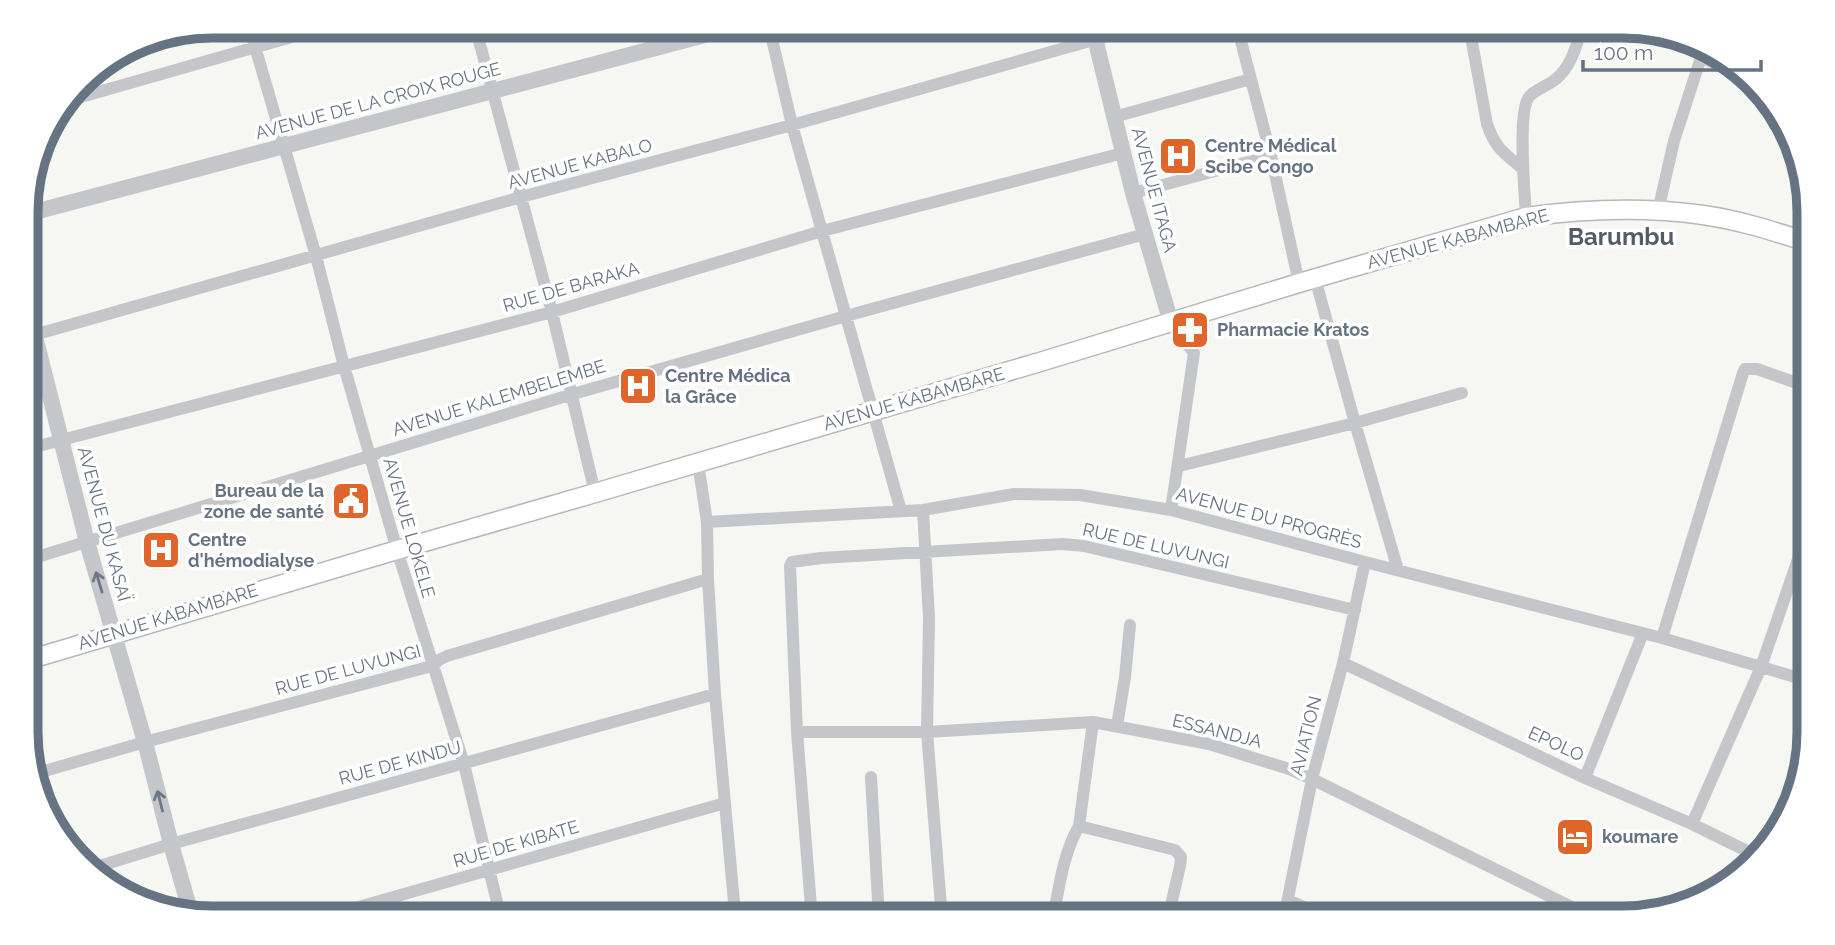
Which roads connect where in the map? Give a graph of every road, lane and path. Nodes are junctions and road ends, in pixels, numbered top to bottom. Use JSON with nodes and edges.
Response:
{"nodes":[{"id":1,"x":1076,"y":38,"type":"edge"},
{"id":2,"x":1095,"y":38,"type":"edge"},
{"id":3,"x":1240,"y":38,"type":"edge"},
{"id":4,"x":1471,"y":38,"type":"edge"},
{"id":5,"x":1579,"y":38,"type":"edge"},
{"id":6,"x":253,"y":39,"type":"edge"},
{"id":7,"x":284,"y":39,"type":"edge"},
{"id":8,"x":478,"y":39,"type":"edge"},
{"id":9,"x":691,"y":39,"type":"edge"},
{"id":10,"x":772,"y":39,"type":"edge"},
{"id":11,"x":255,"y":47,"type":"junction"},
{"id":12,"x":1701,"y":57,"type":"edge"},
{"id":13,"x":1251,"y":79,"type":"junction"},
{"id":14,"x":492,"y":91,"type":"junction"},
{"id":15,"x":82,"y":97,"type":"edge"},
{"id":16,"x":1114,"y":117,"type":"junction"},
{"id":17,"x":792,"y":125,"type":"junction"},
{"id":18,"x":284,"y":145,"type":"junction"},
{"id":19,"x":1123,"y":153,"type":"junction"},
{"id":20,"x":1271,"y":156,"type":"junction"},
{"id":21,"x":1522,"y":169,"type":"junction"},
{"id":22,"x":1133,"y":193,"type":"junction"},
{"id":23,"x":521,"y":197,"type":"junction"},
{"id":24,"x":39,"y":211,"type":"edge"},
{"id":25,"x":1658,"y":211,"type":"junction"},
{"id":26,"x":1526,"y":217,"type":"junction"},
{"id":27,"x":822,"y":231,"type":"junction"},
{"id":28,"x":1145,"y":234,"type":"junction"},
{"id":29,"x":1797,"y":239,"type":"edge"},
{"id":30,"x":316,"y":256,"type":"junction"},
{"id":31,"x":1307,"y":281,"type":"junction"},
{"id":32,"x":552,"y":312,"type":"junction"},
{"id":33,"x":846,"y":316,"type":"junction"},
{"id":34,"x":1171,"y":323,"type":"junction"},
{"id":35,"x":39,"y":334,"type":"edge"},
{"id":36,"x":39,"y":363,"type":"edge"},
{"id":37,"x":344,"y":366,"type":"junction"},
{"id":38,"x":1797,"y":383,"type":"edge"},
{"id":39,"x":1462,"y":393,"type":"dead end"},
{"id":40,"x":573,"y":394,"type":"junction"},
{"id":41,"x":872,"y":411,"type":"junction"},
{"id":42,"x":1355,"y":423,"type":"junction"},
{"id":43,"x":61,"y":440,"type":"junction"},
{"id":44,"x":39,"y":446,"type":"edge"},
{"id":45,"x":370,"y":455,"type":"junction"},
{"id":46,"x":698,"y":463,"type":"junction"},
{"id":47,"x":1179,"y":466,"type":"junction"},
{"id":48,"x":596,"y":493,"type":"junction"},
{"id":49,"x":923,"y":510,"type":"junction"},
{"id":50,"x":1171,"y":510,"type":"junction"},
{"id":51,"x":901,"y":511,"type":"junction"},
{"id":52,"x":707,"y":522,"type":"junction"},
{"id":53,"x":87,"y":542,"type":"junction"},
{"id":54,"x":397,"y":550,"type":"junction"},
{"id":55,"x":926,"y":551,"type":"junction"},
{"id":56,"x":38,"y":557,"type":"edge"},
{"id":57,"x":1365,"y":562,"type":"junction"},
{"id":58,"x":1797,"y":562,"type":"edge"},
{"id":59,"x":1398,"y":570,"type":"junction"},
{"id":60,"x":708,"y":579,"type":"junction"},
{"id":61,"x":1355,"y":610,"type":"junction"},
{"id":62,"x":1130,"y":625,"type":"dead end"},
{"id":63,"x":114,"y":633,"type":"junction"},
{"id":64,"x":1643,"y":633,"type":"junction"},
{"id":65,"x":1662,"y":638,"type":"junction"},
{"id":66,"x":38,"y":657,"type":"edge"},
{"id":67,"x":1343,"y":663,"type":"junction"},
{"id":68,"x":432,"y":666,"type":"junction"},
{"id":69,"x":1761,"y":667,"type":"junction"},
{"id":70,"x":1797,"y":678,"type":"edge"},
{"id":71,"x":716,"y":694,"type":"junction"},
{"id":72,"x":1093,"y":722,"type":"junction"},
{"id":73,"x":1117,"y":726,"type":"junction"},
{"id":74,"x":797,"y":732,"type":"junction"},
{"id":75,"x":927,"y":732,"type":"junction"},
{"id":76,"x":145,"y":742,"type":"junction"},
{"id":77,"x":464,"y":764,"type":"junction"},
{"id":78,"x":43,"y":771,"type":"edge"},
{"id":79,"x":871,"y":777,"type":"dead end"},
{"id":80,"x":1586,"y":778,"type":"junction"},
{"id":81,"x":1312,"y":779,"type":"junction"},
{"id":82,"x":725,"y":803,"type":"junction"},
{"id":83,"x":1692,"y":824,"type":"junction"},
{"id":84,"x":1079,"y":826,"type":"junction"},
{"id":85,"x":171,"y":845,"type":"junction"},
{"id":86,"x":1748,"y":852,"type":"edge"},
{"id":87,"x":101,"y":866,"type":"edge"},
{"id":88,"x":489,"y":870,"type":"junction"},
{"id":89,"x":1289,"y":900,"type":"junction"},
{"id":90,"x":188,"y":905,"type":"edge"},
{"id":91,"x":362,"y":906,"type":"edge"},
{"id":92,"x":498,"y":906,"type":"edge"},
{"id":93,"x":734,"y":906,"type":"edge"},
{"id":94,"x":811,"y":906,"type":"edge"},
{"id":95,"x":878,"y":906,"type":"edge"},
{"id":96,"x":941,"y":906,"type":"edge"},
{"id":97,"x":1055,"y":906,"type":"edge"},
{"id":98,"x":1171,"y":906,"type":"edge"},
{"id":99,"x":1287,"y":906,"type":"edge"},
{"id":100,"x":1302,"y":906,"type":"edge"},
{"id":101,"x":1570,"y":906,"type":"edge"}],
"edges":[{"from":1,"to":17,"type":"street","name":"AVENUE KABALO"},
{"from":2,"to":16,"type":"street","name":"AVENUE ITAGA"},
{"from":3,"to":13,"type":"street"},
{"from":4,"to":21,"type":"street"},
{"from":5,"to":21,"type":"street"},
{"from":6,"to":11,"type":"street","name":"AVENUE LOKELE"},
{"from":7,"to":11,"type":"street"},
{"from":8,"to":14,"type":"street"},
{"from":9,"to":14,"type":"street","name":"AVENUE DE LA CROIX ROUGE"},
{"from":10,"to":17,"type":"street"},
{"from":11,"to":15,"type":"street"},
{"from":11,"to":18,"type":"street","name":"AVENUE LOKELE"},
{"from":12,"to":25,"type":"street"},
{"from":13,"to":16,"type":"street"},
{"from":13,"to":20,"type":"street"},
{"from":14,"to":18,"type":"street","name":"AVENUE DE LA CROIX ROUGE"},
{"from":14,"to":23,"type":"street"},
{"from":16,"to":19,"type":"street","name":"AVENUE ITAGA"},
{"from":17,"to":23,"type":"street","name":"AVENUE KABALO"},
{"from":17,"to":27,"type":"street"},
{"from":18,"to":24,"type":"street","name":"AVENUE DE LA CROIX ROUGE"},
{"from":18,"to":30,"type":"street","name":"AVENUE LOKELE"},
{"from":19,"to":22,"type":"street","name":"AVENUE ITAGA"},
{"from":19,"to":27,"type":"street","name":"RUE DE BARAKA"},
{"from":20,"to":22,"type":"street"},
{"from":20,"to":31,"type":"street"},
{"from":21,"to":26,"type":"street"},
{"from":22,"to":28,"type":"street","name":"AVENUE ITAGA"},
{"from":23,"to":30,"type":"street","name":"AVENUE KABALO"},
{"from":23,"to":32,"type":"street"},
{"from":25,"to":26,"type":"main road","name":"AVENUE KABAMBARE"},
{"from":25,"to":29,"type":"main road","name":"AVENUE KABAMBARE"},
{"from":26,"to":31,"type":"main road","name":"AVENUE KABAMBARE"},
{"from":27,"to":32,"type":"street","name":"RUE DE BARAKA"},
{"from":27,"to":33,"type":"street"},
{"from":28,"to":33,"type":"street","name":"AVENUE KALEMBELEMBE"},
{"from":28,"to":34,"type":"street","name":"AVENUE ITAGA"},
{"from":30,"to":35,"type":"street","name":"AVENUE KABALO"},
{"from":30,"to":37,"type":"street","name":"AVENUE LOKELE"},
{"from":31,"to":34,"type":"main road","name":"AVENUE KABAMBARE"},
{"from":31,"to":42,"type":"street"},
{"from":32,"to":37,"type":"street","name":"RUE DE BARAKA"},
{"from":32,"to":40,"type":"street"},
{"from":33,"to":40,"type":"street","name":"AVENUE KALEMBELEMBE"},
{"from":33,"to":41,"type":"street"},
{"from":34,"to":41,"type":"main road","name":"AVENUE KABAMBARE"},
{"from":34,"to":47,"type":"street"},
{"from":36,"to":43,"type":"street","name":"AVENUE DU KASAÏ"},
{"from":37,"to":43,"type":"street","name":"RUE DE BARAKA"},
{"from":37,"to":45,"type":"street","name":"AVENUE LOKELE"},
{"from":38,"to":65,"type":"street"},
{"from":39,"to":42,"type":"street"},
{"from":40,"to":45,"type":"street","name":"AVENUE KALEMBELEMBE"},
{"from":40,"to":48,"type":"street"},
{"from":41,"to":46,"type":"main road","name":"AVENUE KABAMBARE"},
{"from":41,"to":51,"type":"street"},
{"from":42,"to":47,"type":"street"},
{"from":42,"to":59,"type":"street"},
{"from":43,"to":44,"type":"street","name":"RUE DE BARAKA"},
{"from":43,"to":53,"type":"street","name":"AVENUE DU KASAÏ"},
{"from":45,"to":53,"type":"street","name":"AVENUE KALEMBELEMBE"},
{"from":45,"to":54,"type":"street","name":"AVENUE LOKELE"},
{"from":46,"to":48,"type":"main road","name":"AVENUE KABAMBARE"},
{"from":46,"to":52,"type":"street"},
{"from":47,"to":50,"type":"street"},
{"from":48,"to":54,"type":"main road","name":"AVENUE KABAMBARE"},
{"from":49,"to":50,"type":"street","name":"AVENUE DU PROGRÈS"},
{"from":49,"to":51,"type":"street","name":"AVENUE DU PROGRÈS"},
{"from":49,"to":55,"type":"street"},
{"from":50,"to":57,"type":"street","name":"AVENUE DU PROGRÈS"},
{"from":51,"to":52,"type":"street","name":"AVENUE DU PROGRÈS"},
{"from":52,"to":60,"type":"street"},
{"from":53,"to":56,"type":"street","name":"AVENUE KALEMBELEMBE"},
{"from":63,"to":53,"type":"street","name":"AVENUE DU KASAÏ","one_way":true},
{"from":54,"to":63,"type":"main road","name":"AVENUE KABAMBARE"},
{"from":54,"to":68,"type":"street","name":"AVENUE LOKELE"},
{"from":55,"to":61,"type":"street","name":"RUE DE LUVUNGI"},
{"from":55,"to":74,"type":"street","name":"RUE DE LUVUNGI"},
{"from":55,"to":75,"type":"street"},
{"from":57,"to":59,"type":"street","name":"AVENUE DU PROGRÈS"},
{"from":57,"to":61,"type":"street","name":"AVIATION"},
{"from":58,"to":69,"type":"street"},
{"from":59,"to":64,"type":"street","name":"AVENUE DU PROGRÈS"},
{"from":60,"to":68,"type":"street","name":"RUE DE LUVUNGI"},
{"from":60,"to":71,"type":"street"},
{"from":61,"to":67,"type":"street","name":"AVIATION"},
{"from":62,"to":73,"type":"street"},
{"from":63,"to":66,"type":"main road","name":"AVENUE KABAMBARE"},
{"from":63,"to":76,"type":"street","name":"AVENUE DU KASAÏ"},
{"from":64,"to":65,"type":"street","name":"AVENUE DU PROGRÈS"},
{"from":64,"to":80,"type":"street"},
{"from":65,"to":69,"type":"street","name":"AVENUE DU PROGRÈS"},
{"from":67,"to":80,"type":"street","name":"EPOLO"},
{"from":67,"to":81,"type":"street","name":"AVIATION"},
{"from":68,"to":76,"type":"street","name":"RUE DE LUVUNGI"},
{"from":68,"to":77,"type":"street","name":"AVENUE LOKELE"},
{"from":69,"to":70,"type":"street","name":"AVENUE DU PROGRÈS"},
{"from":69,"to":83,"type":"street"},
{"from":71,"to":77,"type":"street","name":"RUE DE KINDU"},
{"from":71,"to":82,"type":"street"},
{"from":72,"to":73,"type":"street","name":"ESSANDJA"},
{"from":72,"to":75,"type":"street","name":"ESSANDJA"},
{"from":72,"to":84,"type":"street"},
{"from":73,"to":81,"type":"street","name":"ESSANDJA"},
{"from":74,"to":75,"type":"street","name":"ESSANDJA"},
{"from":74,"to":94,"type":"street"},
{"from":75,"to":96,"type":"street"},
{"from":76,"to":78,"type":"street","name":"RUE DE LUVUNGI"},
{"from":85,"to":76,"type":"street","name":"AVENUE DU KASAÏ","one_way":true},
{"from":77,"to":85,"type":"street","name":"RUE DE KINDU"},
{"from":77,"to":88,"type":"street","name":"AVENUE LOKELE"},
{"from":79,"to":95,"type":"street"},
{"from":80,"to":83,"type":"street","name":"EPOLO"},
{"from":81,"to":89,"type":"street","name":"AVIATION"},
{"from":81,"to":101,"type":"street","name":"ESSANDJA"},
{"from":82,"to":88,"type":"street","name":"RUE DE KIBATE"},
{"from":82,"to":93,"type":"street"},
{"from":83,"to":86,"type":"street","name":"EPOLO"},
{"from":84,"to":97,"type":"street"},
{"from":84,"to":98,"type":"street"},
{"from":85,"to":87,"type":"street","name":"RUE DE KINDU"},
{"from":85,"to":90,"type":"street","name":"AVENUE DU KASAÏ"},
{"from":88,"to":91,"type":"street","name":"RUE DE KIBATE"},
{"from":88,"to":92,"type":"street","name":"AVENUE LOKELE"},
{"from":89,"to":99,"type":"street","name":"AVIATION"},
{"from":89,"to":100,"type":"street"}]}
